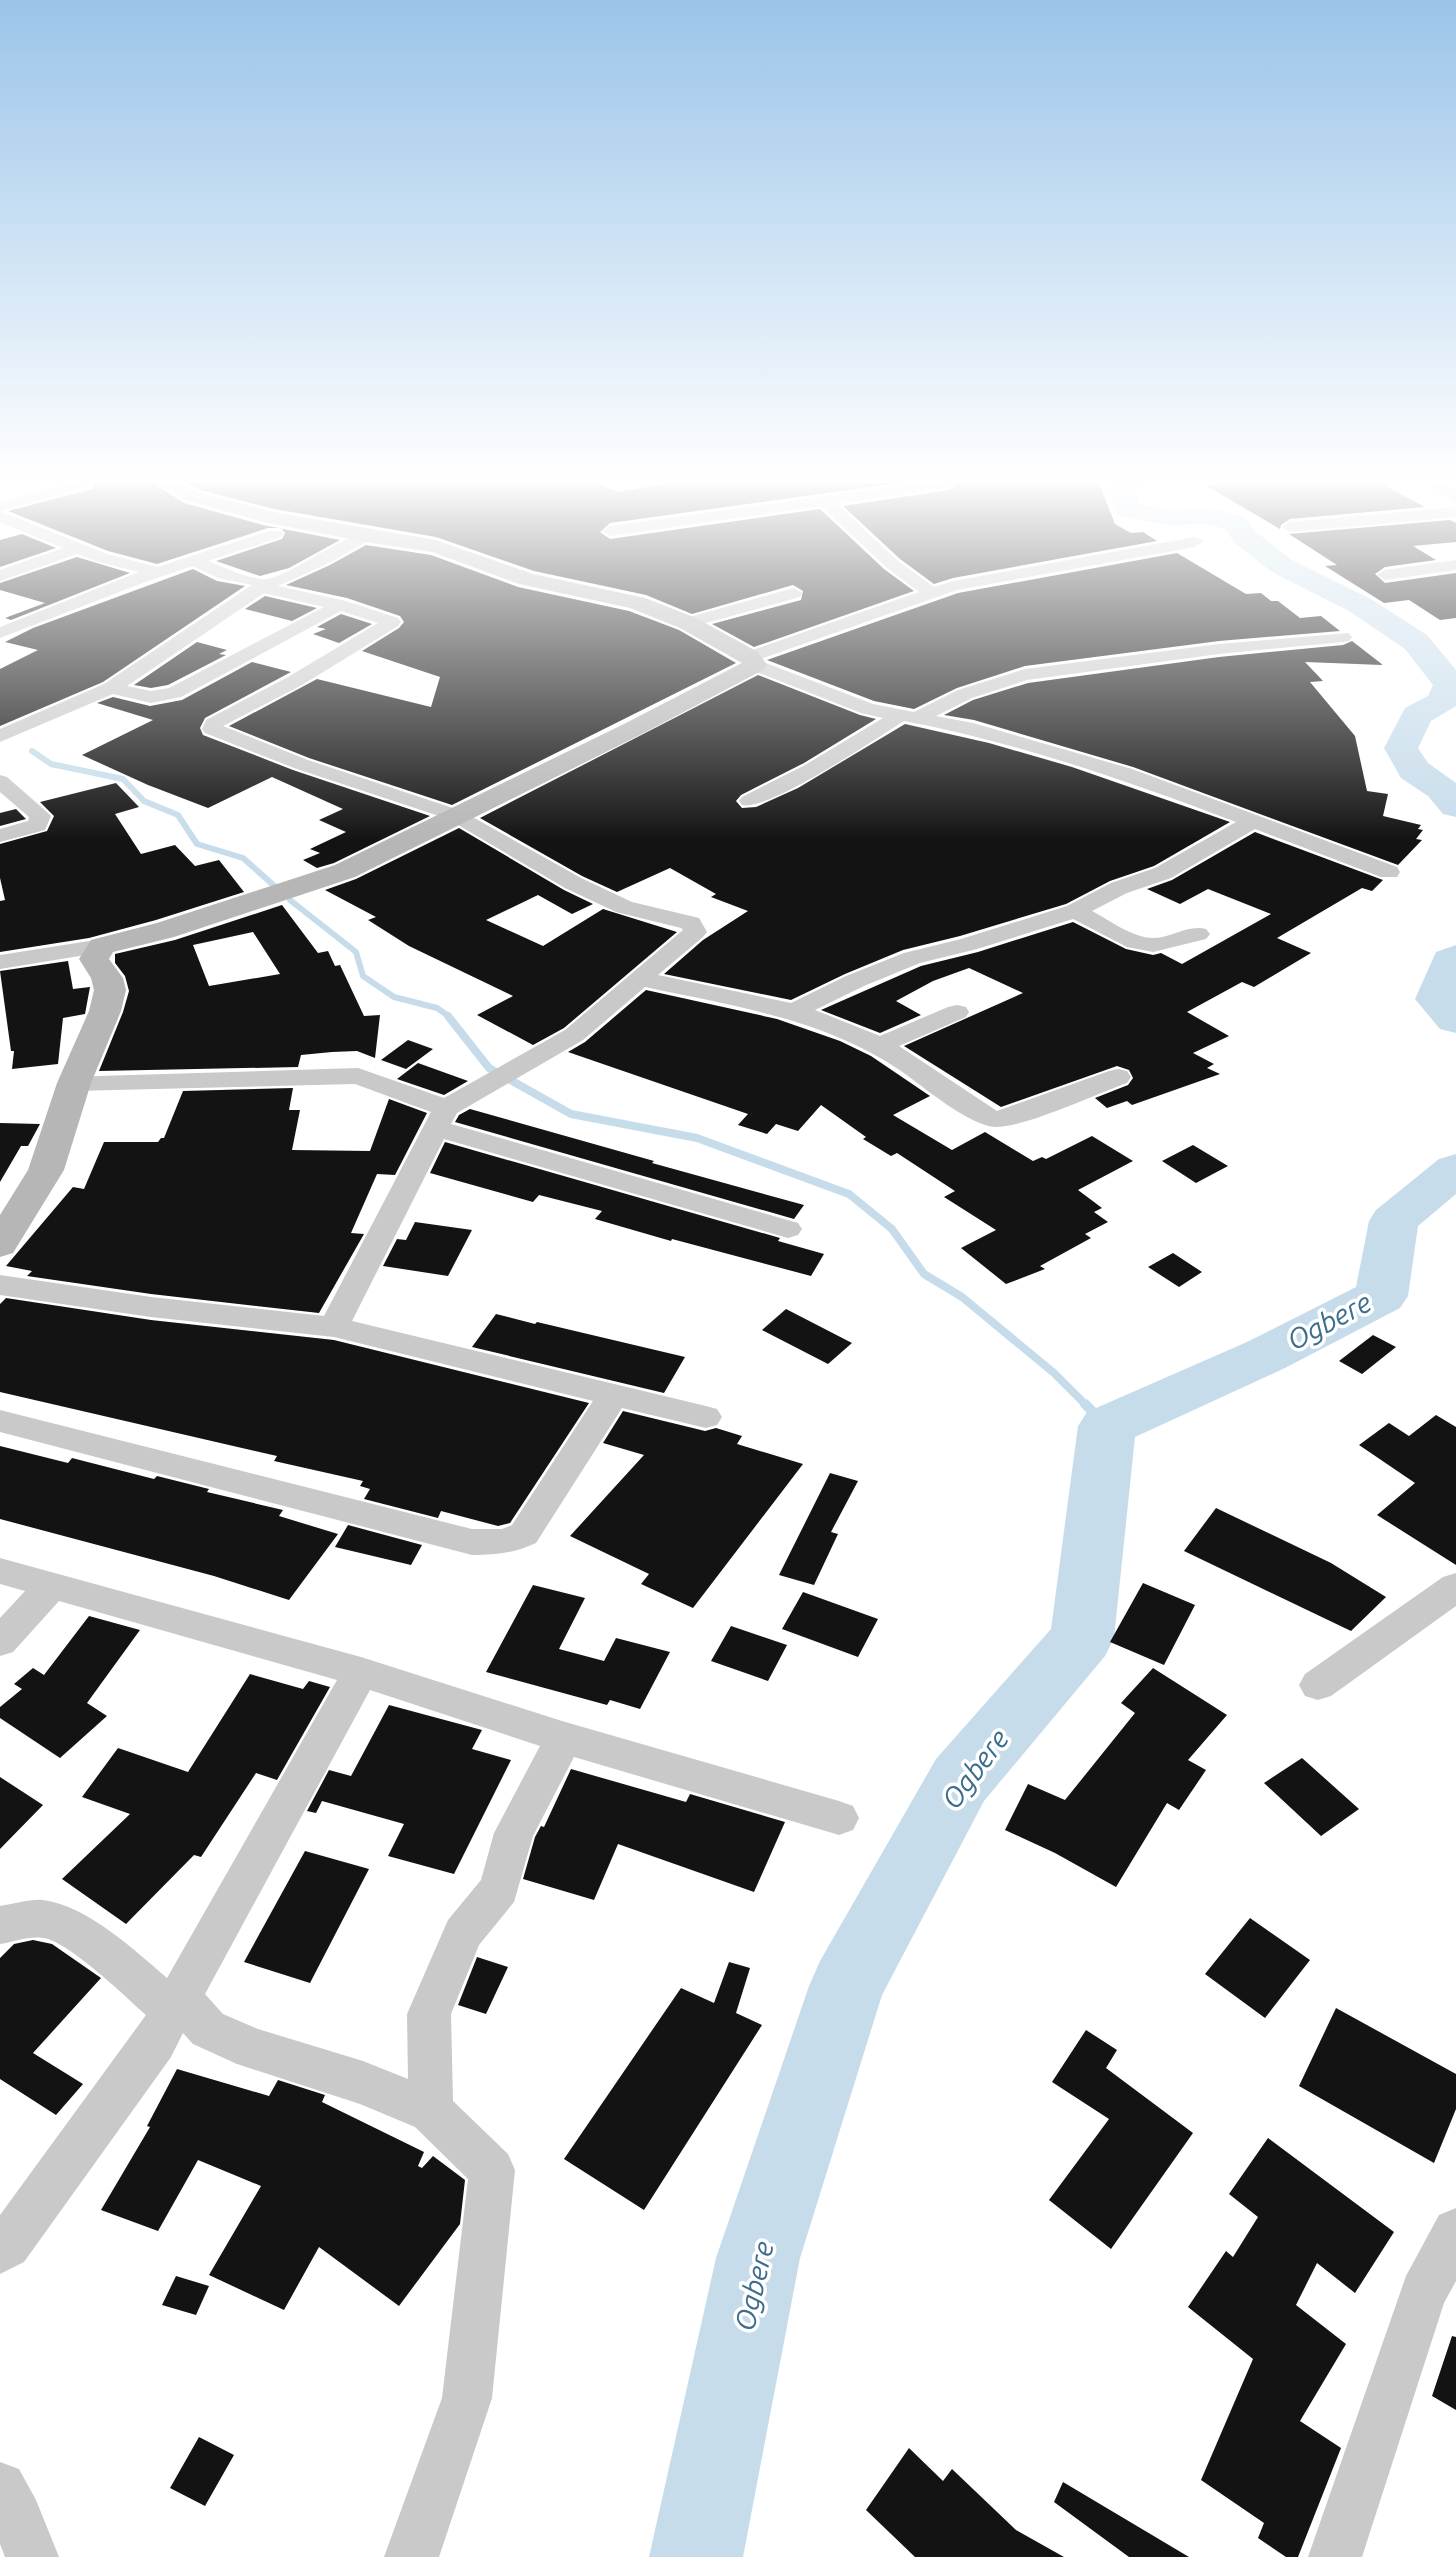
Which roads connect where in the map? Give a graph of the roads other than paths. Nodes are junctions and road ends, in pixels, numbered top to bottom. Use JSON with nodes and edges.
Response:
{"nodes":[{"id":1,"x":79,"y":602,"type":"edge"},
{"id":2,"x":241,"y":602,"type":"edge"},
{"id":3,"x":329,"y":602,"type":"edge"},
{"id":4,"x":635,"y":602,"type":"edge"},
{"id":5,"x":761,"y":602,"type":"edge"},
{"id":6,"x":906,"y":602,"type":"edge"},
{"id":7,"x":340,"y":605,"type":"junction"},
{"id":8,"x":688,"y":623,"type":"junction"},
{"id":9,"x":0,"y":633,"type":"edge"},
{"id":10,"x":1343,"y":637,"type":"dead end"},
{"id":11,"x":752,"y":661,"type":"junction"},
{"id":12,"x":111,"y":688,"type":"junction"},
{"id":13,"x":909,"y":716,"type":"junction"},
{"id":14,"x":0,"y":736,"type":"edge"},
{"id":15,"x":0,"y":781,"type":"edge"},
{"id":16,"x":749,"y":801,"type":"dead end"},
{"id":17,"x":455,"y":815,"type":"junction"},
{"id":18,"x":1255,"y":820,"type":"junction"},
{"id":19,"x":0,"y":836,"type":"edge"},
{"id":20,"x":1389,"y":872,"type":"dead end"},
{"id":21,"x":1074,"y":911,"type":"junction"},
{"id":22,"x":1198,"y":934,"type":"dead end"},
{"id":23,"x":102,"y":946,"type":"junction"},
{"id":24,"x":0,"y":962,"type":"edge"},
{"id":25,"x":641,"y":979,"type":"junction"},
{"id":26,"x":794,"y":1011,"type":"junction"},
{"id":27,"x":957,"y":1012,"type":"dead end"},
{"id":28,"x":880,"y":1045,"type":"junction"},
{"id":29,"x":1118,"y":1077,"type":"dead end"},
{"id":30,"x":74,"y":1083,"type":"junction"},
{"id":31,"x":441,"y":1118,"type":"junction"},
{"id":32,"x":788,"y":1229,"type":"dead end"},
{"id":33,"x":0,"y":1245,"type":"edge"},
{"id":34,"x":0,"y":1285,"type":"edge"},
{"id":35,"x":334,"y":1327,"type":"junction"},
{"id":36,"x":614,"y":1394,"type":"junction"},
{"id":37,"x":706,"y":1417,"type":"dead end"},
{"id":38,"x":0,"y":1421,"type":"edge"},
{"id":39,"x":0,"y":1571,"type":"edge"},
{"id":40,"x":51,"y":1586,"type":"junction"},
{"id":41,"x":1456,"y":1587,"type":"edge"},
{"id":42,"x":0,"y":1642,"type":"edge"},
{"id":43,"x":361,"y":1672,"type":"junction"},
{"id":44,"x":1318,"y":1685,"type":"dead end"},
{"id":45,"x":562,"y":1737,"type":"junction"},
{"id":46,"x":839,"y":1818,"type":"dead end"},
{"id":47,"x":0,"y":1925,"type":"edge"},
{"id":48,"x":176,"y":2004,"type":"junction"},
{"id":49,"x":431,"y":2111,"type":"junction"},
{"id":50,"x":1456,"y":2232,"type":"edge"},
{"id":51,"x":0,"y":2250,"type":"edge"},
{"id":52,"x":0,"y":2488,"type":"edge"},
{"id":53,"x":32,"y":2557,"type":"edge"},
{"id":54,"x":411,"y":2557,"type":"edge"},
{"id":55,"x":1335,"y":2557,"type":"edge"}],
"edges":[{"from":1,"to":9,"type":"street"},
{"from":2,"to":12,"type":"street"},
{"from":3,"to":7,"type":"street"},
{"from":4,"to":8,"type":"street"},
{"from":5,"to":8,"type":"street"},
{"from":6,"to":11,"type":"street"},
{"from":7,"to":12,"type":"street"},
{"from":7,"to":17,"type":"street"},
{"from":8,"to":11,"type":"street"},
{"from":10,"to":13,"type":"street"},
{"from":11,"to":13,"type":"street"},
{"from":11,"to":17,"type":"street"},
{"from":12,"to":14,"type":"street"},
{"from":13,"to":16,"type":"street"},
{"from":13,"to":18,"type":"street"},
{"from":15,"to":19,"type":"street"},
{"from":17,"to":23,"type":"street"},
{"from":17,"to":25,"type":"street"},
{"from":18,"to":20,"type":"street"},
{"from":18,"to":21,"type":"street"},
{"from":21,"to":22,"type":"street"},
{"from":21,"to":26,"type":"street"},
{"from":23,"to":24,"type":"street"},
{"from":23,"to":30,"type":"street"},
{"from":25,"to":26,"type":"street"},
{"from":25,"to":31,"type":"street"},
{"from":26,"to":28,"type":"street"},
{"from":27,"to":28,"type":"street"},
{"from":28,"to":29,"type":"street"},
{"from":30,"to":31,"type":"street"},
{"from":30,"to":33,"type":"street"},
{"from":31,"to":32,"type":"street"},
{"from":31,"to":35,"type":"street"},
{"from":34,"to":35,"type":"street"},
{"from":35,"to":36,"type":"street"},
{"from":36,"to":37,"type":"street"},
{"from":36,"to":38,"type":"street"},
{"from":39,"to":40,"type":"street"},
{"from":40,"to":42,"type":"street"},
{"from":40,"to":43,"type":"street"},
{"from":41,"to":44,"type":"street"},
{"from":43,"to":45,"type":"street"},
{"from":43,"to":48,"type":"street"},
{"from":45,"to":46,"type":"street"},
{"from":45,"to":49,"type":"street"},
{"from":47,"to":48,"type":"street"},
{"from":48,"to":49,"type":"street"},
{"from":48,"to":51,"type":"street"},
{"from":49,"to":54,"type":"street"},
{"from":50,"to":55,"type":"street"},
{"from":52,"to":53,"type":"street"}]}
